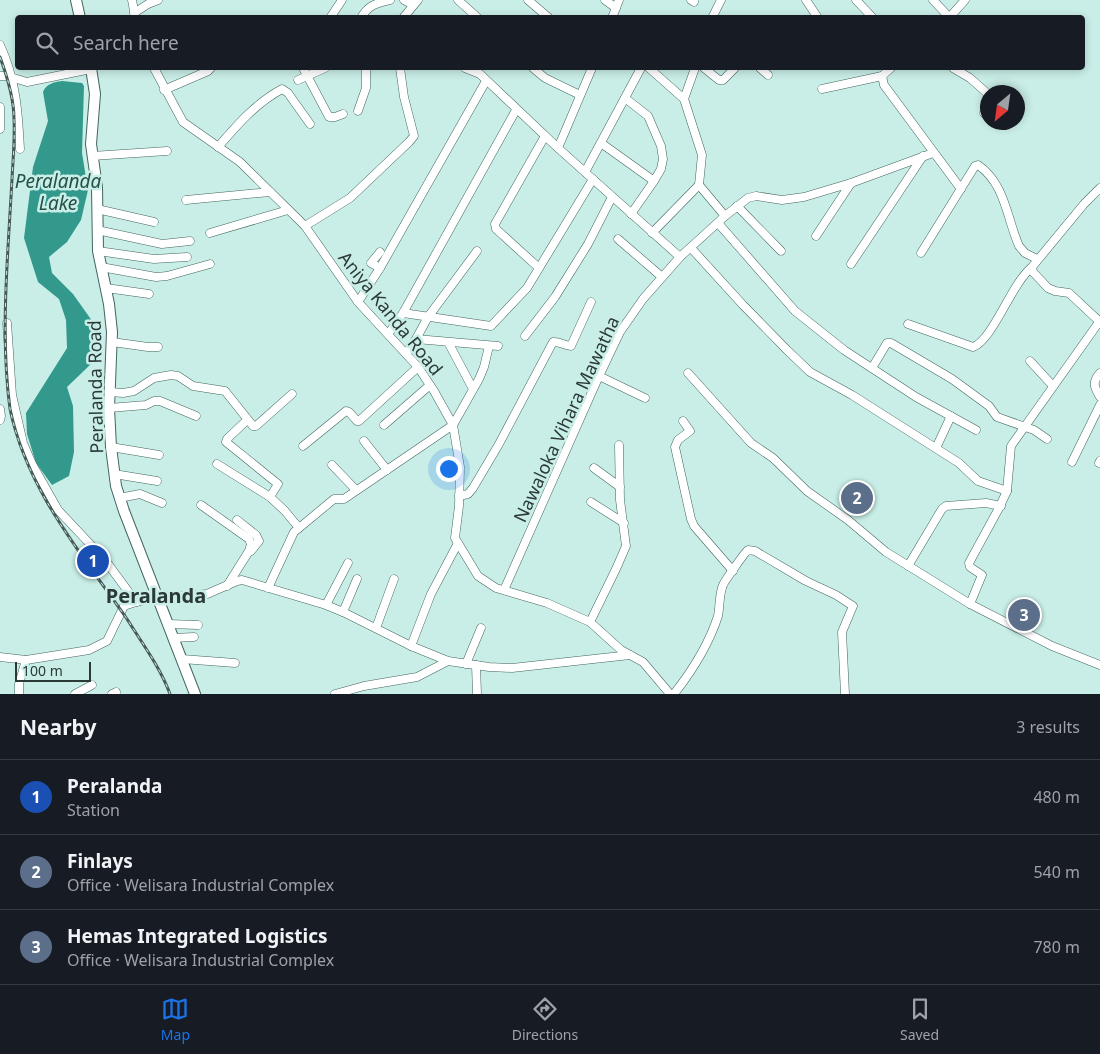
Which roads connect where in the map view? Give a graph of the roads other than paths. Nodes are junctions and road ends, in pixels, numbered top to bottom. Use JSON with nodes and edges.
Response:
{"nodes":[{"id":1,"x":76,"y":0,"type":"edge"},
{"id":2,"x":132,"y":0,"type":"edge"},
{"id":3,"x":158,"y":0,"type":"edge"},
{"id":4,"x":342,"y":0,"type":"edge"},
{"id":5,"x":390,"y":0,"type":"edge"},
{"id":6,"x":404,"y":0,"type":"edge"},
{"id":7,"x":458,"y":0,"type":"edge"},
{"id":8,"x":528,"y":0,"type":"edge"},
{"id":9,"x":605,"y":0,"type":"edge"},
{"id":10,"x":619,"y":0,"type":"edge"},
{"id":11,"x":721,"y":0,"type":"edge"},
{"id":12,"x":806,"y":0,"type":"edge"},
{"id":13,"x":856,"y":0,"type":"edge"},
{"id":14,"x":933,"y":0,"type":"edge"},
{"id":15,"x":966,"y":0,"type":"edge"},
{"id":16,"x":415,"y":2,"type":"edge"},
{"id":17,"x":616,"y":14,"type":"edge"},
{"id":18,"x":79,"y":15,"type":"edge"},
{"id":19,"x":135,"y":15,"type":"edge"},
{"id":20,"x":136,"y":15,"type":"edge"},
{"id":21,"x":332,"y":15,"type":"edge"},
{"id":22,"x":364,"y":15,"type":"edge"},
{"id":23,"x":405,"y":15,"type":"edge"},
{"id":24,"x":475,"y":15,"type":"edge"},
{"id":25,"x":546,"y":15,"type":"edge"},
{"id":26,"x":714,"y":15,"type":"edge"},
{"id":27,"x":816,"y":15,"type":"edge"},
{"id":28,"x":870,"y":15,"type":"edge"},
{"id":29,"x":947,"y":15,"type":"edge"},
{"id":30,"x":951,"y":15,"type":"edge"},
{"id":31,"x":0,"y":45,"type":"edge"},
{"id":32,"x":82,"y":70,"type":"edge"},
{"id":33,"x":91,"y":70,"type":"edge"},
{"id":34,"x":155,"y":70,"type":"edge"},
{"id":35,"x":209,"y":70,"type":"edge"},
{"id":36,"x":303,"y":70,"type":"edge"},
{"id":37,"x":320,"y":70,"type":"edge"},
{"id":38,"x":366,"y":70,"type":"edge"},
{"id":39,"x":400,"y":70,"type":"edge"},
{"id":40,"x":470,"y":70,"type":"edge"},
{"id":41,"x":535,"y":70,"type":"edge"},
{"id":42,"x":591,"y":70,"type":"edge"},
{"id":43,"x":639,"y":70,"type":"edge"},
{"id":44,"x":651,"y":70,"type":"edge"},
{"id":45,"x":694,"y":70,"type":"edge"},
{"id":46,"x":706,"y":70,"type":"edge"},
{"id":47,"x":733,"y":70,"type":"edge"},
{"id":48,"x":762,"y":70,"type":"edge"},
{"id":49,"x":889,"y":70,"type":"edge"},
{"id":50,"x":956,"y":70,"type":"edge"},
{"id":51,"x":307,"y":75,"type":"junction"},
{"id":52,"x":768,"y":75,"type":"dead end"},
{"id":53,"x":0,"y":76,"type":"edge"},
{"id":54,"x":882,"y":76,"type":"junction"},
{"id":55,"x":13,"y":78,"type":"junction"},
{"id":56,"x":298,"y":80,"type":"dead end"},
{"id":57,"x":486,"y":81,"type":"junction"},
{"id":58,"x":980,"y":87,"type":"edge"},
{"id":59,"x":822,"y":89,"type":"dead end"},
{"id":60,"x":164,"y":90,"type":"junction"},
{"id":61,"x":580,"y":94,"type":"junction"},
{"id":62,"x":625,"y":98,"type":"junction"},
{"id":63,"x":684,"y":99,"type":"junction"},
{"id":64,"x":0,"y":107,"type":"edge"},
{"id":65,"x":516,"y":110,"type":"junction"},
{"id":66,"x":358,"y":111,"type":"dead end"},
{"id":67,"x":343,"y":114,"type":"dead end"},
{"id":68,"x":0,"y":117,"type":"edge"},
{"id":69,"x":310,"y":124,"type":"dead end"},
{"id":70,"x":0,"y":129,"type":"edge"},
{"id":71,"x":545,"y":136,"type":"junction"},
{"id":72,"x":600,"y":143,"type":"junction"},
{"id":73,"x":218,"y":147,"type":"junction"},
{"id":74,"x":558,"y":148,"type":"junction"},
{"id":75,"x":20,"y":149,"type":"dead end"},
{"id":76,"x":167,"y":151,"type":"dead end"},
{"id":77,"x":933,"y":153,"type":"junction"},
{"id":78,"x":92,"y":156,"type":"junction"},
{"id":79,"x":923,"y":156,"type":"junction"},
{"id":80,"x":585,"y":172,"type":"junction"},
{"id":81,"x":593,"y":179,"type":"junction"},
{"id":82,"x":654,"y":181,"type":"junction"},
{"id":83,"x":851,"y":182,"type":"junction"},
{"id":84,"x":699,"y":185,"type":"junction"},
{"id":85,"x":961,"y":189,"type":"junction"},
{"id":86,"x":270,"y":192,"type":"junction"},
{"id":87,"x":1098,"y":193,"type":"edge"},
{"id":88,"x":612,"y":197,"type":"junction"},
{"id":89,"x":186,"y":200,"type":"dead end"},
{"id":90,"x":737,"y":206,"type":"junction"},
{"id":91,"x":97,"y":209,"type":"junction"},
{"id":92,"x":288,"y":210,"type":"junction"},
{"id":93,"x":631,"y":214,"type":"junction"},
{"id":94,"x":725,"y":216,"type":"junction"},
{"id":95,"x":154,"y":222,"type":"dead end"},
{"id":96,"x":718,"y":223,"type":"junction"},
{"id":97,"x":305,"y":226,"type":"junction"},
{"id":98,"x":97,"y":230,"type":"junction"},
{"id":99,"x":210,"y":233,"type":"dead end"},
{"id":100,"x":652,"y":233,"type":"junction"},
{"id":101,"x":816,"y":236,"type":"dead end"},
{"id":102,"x":618,"y":238,"type":"dead end"},
{"id":103,"x":190,"y":241,"type":"dead end"},
{"id":104,"x":691,"y":248,"type":"junction"},
{"id":105,"x":98,"y":251,"type":"junction"},
{"id":106,"x":477,"y":251,"type":"dead end"},
{"id":107,"x":781,"y":251,"type":"dead end"},
{"id":108,"x":380,"y":252,"type":"dead end"},
{"id":109,"x":922,"y":253,"type":"dead end"},
{"id":110,"x":188,"y":257,"type":"dead end"},
{"id":111,"x":680,"y":257,"type":"junction"},
{"id":112,"x":1037,"y":259,"type":"junction"},
{"id":113,"x":210,"y":264,"type":"dead end"},
{"id":114,"x":851,"y":264,"type":"dead end"},
{"id":115,"x":100,"y":267,"type":"junction"},
{"id":116,"x":1032,"y":267,"type":"junction"},
{"id":117,"x":380,"y":268,"type":"junction"},
{"id":118,"x":539,"y":268,"type":"junction"},
{"id":119,"x":662,"y":277,"type":"junction"},
{"id":120,"x":106,"y":288,"type":"junction"},
{"id":121,"x":150,"y":294,"type":"dead end"},
{"id":122,"x":358,"y":302,"type":"junction"},
{"id":123,"x":591,"y":302,"type":"dead end"},
{"id":124,"x":403,"y":313,"type":"junction"},
{"id":125,"x":428,"y":317,"type":"junction"},
{"id":126,"x":1100,"y":322,"type":"edge"},
{"id":127,"x":7,"y":323,"type":"dead end"},
{"id":128,"x":908,"y":324,"type":"dead end"},
{"id":129,"x":389,"y":333,"type":"junction"},
{"id":130,"x":525,"y":336,"type":"dead end"},
{"id":131,"x":416,"y":338,"type":"junction"},
{"id":132,"x":112,"y":342,"type":"junction"},
{"id":133,"x":448,"y":342,"type":"junction"},
{"id":134,"x":489,"y":346,"type":"junction"},
{"id":135,"x":498,"y":346,"type":"dead end"},
{"id":136,"x":158,"y":347,"type":"dead end"},
{"id":137,"x":406,"y":353,"type":"junction"},
{"id":138,"x":1030,"y":361,"type":"dead end"},
{"id":139,"x":418,"y":366,"type":"junction"},
{"id":140,"x":872,"y":368,"type":"junction"},
{"id":141,"x":688,"y":373,"type":"dead end"},
{"id":142,"x":1100,"y":373,"type":"edge"},
{"id":143,"x":599,"y":376,"type":"junction"},
{"id":144,"x":430,"y":385,"type":"junction"},
{"id":145,"x":1053,"y":386,"type":"junction"},
{"id":146,"x":473,"y":389,"type":"junction"},
{"id":147,"x":110,"y":392,"type":"junction"},
{"id":148,"x":292,"y":394,"type":"dead end"},
{"id":149,"x":1100,"y":397,"type":"edge"},
{"id":150,"x":645,"y":398,"type":"dead end"},
{"id":151,"x":1100,"y":405,"type":"edge"},
{"id":152,"x":109,"y":408,"type":"junction"},
{"id":153,"x":0,"y":409,"type":"edge"},
{"id":154,"x":196,"y":416,"type":"dead end"},
{"id":155,"x":951,"y":416,"type":"junction"},
{"id":156,"x":0,"y":420,"type":"edge"},
{"id":157,"x":247,"y":420,"type":"junction"},
{"id":158,"x":683,"y":421,"type":"dead end"},
{"id":159,"x":384,"y":425,"type":"dead end"},
{"id":160,"x":453,"y":425,"type":"junction"},
{"id":161,"x":1025,"y":427,"type":"junction"},
{"id":162,"x":976,"y":430,"type":"dead end"},
{"id":163,"x":1047,"y":440,"type":"dead end"},
{"id":164,"x":364,"y":442,"type":"dead end"},
{"id":165,"x":619,"y":445,"type":"dead end"},
{"id":166,"x":303,"y":446,"type":"dead end"},
{"id":167,"x":111,"y":447,"type":"junction"},
{"id":168,"x":936,"y":448,"type":"junction"},
{"id":169,"x":160,"y":455,"type":"dead end"},
{"id":170,"x":1072,"y":462,"type":"dead end"},
{"id":171,"x":217,"y":464,"type":"dead end"},
{"id":172,"x":332,"y":465,"type":"dead end"},
{"id":173,"x":594,"y":468,"type":"dead end"},
{"id":174,"x":387,"y":470,"type":"junction"},
{"id":175,"x":114,"y":474,"type":"junction"},
{"id":176,"x":284,"y":475,"type":"dead end"},
{"id":177,"x":157,"y":480,"type":"dead end"},
{"id":178,"x":278,"y":484,"type":"junction"},
{"id":179,"x":620,"y":487,"type":"junction"},
{"id":180,"x":356,"y":490,"type":"junction"},
{"id":181,"x":1007,"y":491,"type":"junction"},
{"id":182,"x":458,"y":496,"type":"junction"},
{"id":183,"x":270,"y":497,"type":"junction"},
{"id":184,"x":119,"y":498,"type":"junction"},
{"id":185,"x":591,"y":502,"type":"dead end"},
{"id":186,"x":162,"y":503,"type":"dead end"},
{"id":187,"x":201,"y":505,"type":"dead end"},
{"id":188,"x":1000,"y":506,"type":"junction"},
{"id":189,"x":237,"y":520,"type":"dead end"},
{"id":190,"x":624,"y":524,"type":"junction"},
{"id":191,"x":299,"y":528,"type":"junction"},
{"id":192,"x":458,"y":543,"type":"junction"},
{"id":193,"x":250,"y":550,"type":"junction"},
{"id":194,"x":348,"y":563,"type":"dead end"},
{"id":195,"x":908,"y":566,"type":"junction"},
{"id":196,"x":733,"y":571,"type":"junction"},
{"id":197,"x":357,"y":579,"type":"dead end"},
{"id":198,"x":394,"y":579,"type":"dead end"},
{"id":199,"x":227,"y":587,"type":"junction"},
{"id":200,"x":268,"y":588,"type":"junction"},
{"id":201,"x":504,"y":590,"type":"junction"},
{"id":202,"x":158,"y":597,"type":"junction"},
{"id":203,"x":136,"y":602,"type":"junction"},
{"id":204,"x":970,"y":604,"type":"junction"},
{"id":205,"x":326,"y":605,"type":"junction"},
{"id":206,"x":343,"y":612,"type":"junction"},
{"id":207,"x":590,"y":622,"type":"junction"},
{"id":208,"x":168,"y":624,"type":"junction"},
{"id":209,"x":198,"y":625,"type":"dead end"},
{"id":210,"x":376,"y":628,"type":"junction"},
{"id":211,"x":481,"y":628,"type":"dead end"},
{"id":212,"x":194,"y":637,"type":"dead end"},
{"id":213,"x":173,"y":638,"type":"junction"},
{"id":214,"x":411,"y":646,"type":"junction"},
{"id":215,"x":630,"y":655,"type":"junction"},
{"id":216,"x":0,"y":656,"type":"edge"},
{"id":217,"x":26,"y":660,"type":"junction"},
{"id":218,"x":182,"y":660,"type":"junction"},
{"id":219,"x":448,"y":661,"type":"junction"},
{"id":220,"x":235,"y":663,"type":"dead end"},
{"id":221,"x":466,"y":664,"type":"junction"},
{"id":222,"x":476,"y":665,"type":"junction"},
{"id":223,"x":1100,"y":665,"type":"edge"},
{"id":224,"x":92,"y":685,"type":"dead end"},
{"id":225,"x":19,"y":694,"type":"edge"},
{"id":226,"x":76,"y":694,"type":"edge"},
{"id":227,"x":195,"y":694,"type":"edge"},
{"id":228,"x":335,"y":694,"type":"edge"},
{"id":229,"x":477,"y":694,"type":"edge"},
{"id":230,"x":670,"y":694,"type":"edge"},
{"id":231,"x":674,"y":694,"type":"edge"},
{"id":232,"x":844,"y":694,"type":"edge"}],
"edges":[{"from":1,"to":18,"type":"main road"},
{"from":2,"to":19,"type":"street"},
{"from":3,"to":20,"type":"street"},
{"from":4,"to":21,"type":"street"},
{"from":5,"to":22,"type":"street"},
{"from":6,"to":16,"type":"street"},
{"from":7,"to":24,"type":"street"},
{"from":8,"to":25,"type":"street"},
{"from":9,"to":17,"type":"street"},
{"from":10,"to":17,"type":"street"},
{"from":11,"to":26,"type":"street"},
{"from":12,"to":27,"type":"street"},
{"from":13,"to":28,"type":"street"},
{"from":14,"to":29,"type":"street"},
{"from":15,"to":30,"type":"street"},
{"from":16,"to":23,"type":"street"},
{"from":31,"to":55,"type":"street"},
{"from":32,"to":55,"type":"street"},
{"from":33,"to":78,"type":"main road","name":"Peralanda Road"},
{"from":34,"to":60,"type":"street","name":"Aniya Kanda Road"},
{"from":35,"to":60,"type":"street"},
{"from":36,"to":51,"type":"street"},
{"from":37,"to":51,"type":"street"},
{"from":38,"to":66,"type":"street"},
{"from":39,"to":97,"type":"street"},
{"from":40,"to":57,"type":"street"},
{"from":41,"to":61,"type":"street"},
{"from":42,"to":61,"type":"street"},
{"from":43,"to":62,"type":"street"},
{"from":44,"to":63,"type":"street"},
{"from":45,"to":63,"type":"street"},
{"from":46,"to":47,"type":"street"},
{"from":48,"to":52,"type":"street"},
{"from":49,"to":54,"type":"street"},
{"from":50,"to":58,"type":"street"},
{"from":51,"to":56,"type":"street"},
{"from":51,"to":67,"type":"street"},
{"from":53,"to":55,"type":"street"},
{"from":54,"to":59,"type":"street"},
{"from":54,"to":77,"type":"street"},
{"from":55,"to":75,"type":"street"},
{"from":57,"to":65,"type":"street"},
{"from":57,"to":117,"type":"street"},
{"from":60,"to":73,"type":"street","name":"Aniya Kanda Road"},
{"from":61,"to":74,"type":"street"},
{"from":62,"to":72,"type":"street"},
{"from":62,"to":82,"type":"street"},
{"from":63,"to":84,"type":"street"},
{"from":64,"to":68,"type":"street"},
{"from":65,"to":71,"type":"street"},
{"from":65,"to":124,"type":"street"},
{"from":68,"to":70,"type":"street"},
{"from":69,"to":73,"type":"street"},
{"from":71,"to":74,"type":"street"},
{"from":71,"to":118,"type":"street"},
{"from":72,"to":80,"type":"street"},
{"from":72,"to":82,"type":"street"},
{"from":73,"to":86,"type":"street","name":"Aniya Kanda Road"},
{"from":74,"to":80,"type":"street"},
{"from":76,"to":78,"type":"street"},
{"from":77,"to":79,"type":"street","name":"Nawaloka Vihara Mawatha"},
{"from":77,"to":85,"type":"street"},
{"from":78,"to":91,"type":"main road","name":"Peralanda Road"},
{"from":79,"to":83,"type":"street","name":"Nawaloka Vihara Mawatha"},
{"from":79,"to":114,"type":"street"},
{"from":80,"to":81,"type":"street"},
{"from":81,"to":88,"type":"street"},
{"from":81,"to":118,"type":"street"},
{"from":82,"to":93,"type":"street"},
{"from":83,"to":90,"type":"street","name":"Nawaloka Vihara Mawatha"},
{"from":83,"to":101,"type":"street"},
{"from":84,"to":94,"type":"street"},
{"from":84,"to":100,"type":"street"},
{"from":85,"to":109,"type":"street"},
{"from":85,"to":112,"type":"street"},
{"from":86,"to":89,"type":"street"},
{"from":86,"to":92,"type":"street","name":"Aniya Kanda Road"},
{"from":87,"to":112,"type":"street"},
{"from":88,"to":93,"type":"street"},
{"from":88,"to":130,"type":"street"},
{"from":90,"to":94,"type":"street","name":"Nawaloka Vihara Mawatha"},
{"from":90,"to":107,"type":"street"},
{"from":91,"to":95,"type":"street"},
{"from":91,"to":98,"type":"main road","name":"Peralanda Road"},
{"from":92,"to":97,"type":"street","name":"Aniya Kanda Road"},
{"from":92,"to":99,"type":"street"},
{"from":93,"to":100,"type":"street"},
{"from":94,"to":96,"type":"street","name":"Nawaloka Vihara Mawatha"},
{"from":96,"to":104,"type":"street","name":"Nawaloka Vihara Mawatha"},
{"from":96,"to":140,"type":"street"},
{"from":97,"to":122,"type":"street","name":"Aniya Kanda Road"},
{"from":98,"to":103,"type":"street"},
{"from":98,"to":105,"type":"main road","name":"Peralanda Road"},
{"from":100,"to":111,"type":"street"},
{"from":102,"to":119,"type":"street"},
{"from":104,"to":111,"type":"street","name":"Nawaloka Vihara Mawatha"},
{"from":104,"to":168,"type":"street"},
{"from":105,"to":110,"type":"street"},
{"from":105,"to":115,"type":"main road","name":"Peralanda Road"},
{"from":106,"to":125,"type":"street"},
{"from":108,"to":117,"type":"street"},
{"from":111,"to":119,"type":"street","name":"Nawaloka Vihara Mawatha"},
{"from":112,"to":116,"type":"street"},
{"from":113,"to":115,"type":"street"},
{"from":115,"to":120,"type":"main road","name":"Peralanda Road"},
{"from":116,"to":126,"type":"street"},
{"from":116,"to":128,"type":"street"},
{"from":117,"to":122,"type":"street"},
{"from":118,"to":125,"type":"street"},
{"from":119,"to":143,"type":"street","name":"Nawaloka Vihara Mawatha"},
{"from":120,"to":121,"type":"street"},
{"from":120,"to":132,"type":"main road","name":"Peralanda Road"},
{"from":122,"to":129,"type":"street","name":"Aniya Kanda Road"},
{"from":123,"to":182,"type":"street"},
{"from":124,"to":125,"type":"street"},
{"from":124,"to":129,"type":"street"},
{"from":125,"to":131,"type":"street"},
{"from":126,"to":145,"type":"street"},
{"from":127,"to":203,"type":"street"},
{"from":129,"to":137,"type":"street","name":"Aniya Kanda Road"},
{"from":131,"to":133,"type":"street"},
{"from":131,"to":137,"type":"street"},
{"from":132,"to":136,"type":"street"},
{"from":132,"to":147,"type":"main road","name":"Peralanda Road"},
{"from":133,"to":134,"type":"street"},
{"from":133,"to":146,"type":"street"},
{"from":134,"to":135,"type":"street"},
{"from":134,"to":146,"type":"street"},
{"from":137,"to":139,"type":"street","name":"Aniya Kanda Road"},
{"from":138,"to":145,"type":"street"},
{"from":139,"to":144,"type":"street","name":"Aniya Kanda Road"},
{"from":139,"to":166,"type":"street"},
{"from":140,"to":155,"type":"street"},
{"from":140,"to":161,"type":"street"},
{"from":141,"to":195,"type":"street"},
{"from":142,"to":149,"type":"street"},
{"from":143,"to":150,"type":"street"},
{"from":143,"to":201,"type":"street","name":"Nawaloka Vihara Mawatha"},
{"from":144,"to":159,"type":"street"},
{"from":144,"to":160,"type":"street","name":"Aniya Kanda Road"},
{"from":145,"to":161,"type":"street"},
{"from":146,"to":160,"type":"street"},
{"from":147,"to":152,"type":"main road","name":"Peralanda Road"},
{"from":147,"to":157,"type":"street"},
{"from":148,"to":157,"type":"street"},
{"from":151,"to":170,"type":"street"},
{"from":152,"to":154,"type":"street"},
{"from":152,"to":167,"type":"main road","name":"Peralanda Road"},
{"from":153,"to":156,"type":"street"},
{"from":155,"to":162,"type":"street"},
{"from":155,"to":168,"type":"street"},
{"from":157,"to":178,"type":"street"},
{"from":158,"to":196,"type":"street"},
{"from":160,"to":174,"type":"street"},
{"from":160,"to":182,"type":"street","name":"Aniya Kanda Road"},
{"from":161,"to":163,"type":"street"},
{"from":161,"to":181,"type":"street"},
{"from":164,"to":174,"type":"street"},
{"from":165,"to":179,"type":"street"},
{"from":167,"to":169,"type":"street"},
{"from":167,"to":175,"type":"main road","name":"Peralanda Road"},
{"from":168,"to":181,"type":"street"},
{"from":171,"to":183,"type":"street"},
{"from":172,"to":180,"type":"street"},
{"from":173,"to":179,"type":"street"},
{"from":174,"to":180,"type":"street"},
{"from":175,"to":177,"type":"street"},
{"from":175,"to":184,"type":"main road","name":"Peralanda Road"},
{"from":176,"to":178,"type":"street"},
{"from":178,"to":183,"type":"street"},
{"from":179,"to":190,"type":"street"},
{"from":180,"to":191,"type":"street"},
{"from":181,"to":188,"type":"street"},
{"from":182,"to":192,"type":"street","name":"Aniya Kanda Road"},
{"from":183,"to":191,"type":"street"},
{"from":184,"to":186,"type":"street"},
{"from":184,"to":202,"type":"main road","name":"Peralanda Road"},
{"from":185,"to":190,"type":"street"},
{"from":187,"to":193,"type":"street"},
{"from":188,"to":195,"type":"street"},
{"from":188,"to":204,"type":"street"},
{"from":189,"to":193,"type":"street"},
{"from":190,"to":207,"type":"street"},
{"from":191,"to":200,"type":"street"},
{"from":192,"to":201,"type":"street","name":"Aniya Kanda Road"},
{"from":192,"to":214,"type":"street"},
{"from":193,"to":199,"type":"street"},
{"from":194,"to":205,"type":"street"},
{"from":195,"to":204,"type":"street"},
{"from":196,"to":231,"type":"street"},
{"from":196,"to":232,"type":"street"},
{"from":197,"to":206,"type":"street"},
{"from":198,"to":210,"type":"street"},
{"from":199,"to":200,"type":"street"},
{"from":199,"to":202,"type":"street"},
{"from":200,"to":205,"type":"street"},
{"from":201,"to":207,"type":"street","name":"Aniya Kanda Road"},
{"from":202,"to":203,"type":"street"},
{"from":202,"to":208,"type":"main road","name":"Peralanda Road"},
{"from":203,"to":217,"type":"street"},
{"from":204,"to":223,"type":"street"},
{"from":205,"to":206,"type":"street"},
{"from":206,"to":210,"type":"street"},
{"from":207,"to":215,"type":"street","name":"Aniya Kanda Road"},
{"from":208,"to":209,"type":"street"},
{"from":208,"to":213,"type":"main road","name":"Peralanda Road"},
{"from":210,"to":214,"type":"street"},
{"from":211,"to":221,"type":"street"},
{"from":212,"to":213,"type":"street"},
{"from":213,"to":218,"type":"main road","name":"Peralanda Road"},
{"from":214,"to":219,"type":"street"},
{"from":215,"to":222,"type":"street"},
{"from":215,"to":230,"type":"street","name":"Aniya Kanda Road"},
{"from":216,"to":217,"type":"street"},
{"from":217,"to":225,"type":"street"},
{"from":218,"to":220,"type":"street"},
{"from":218,"to":227,"type":"main road","name":"Peralanda Road"},
{"from":219,"to":221,"type":"street"},
{"from":219,"to":228,"type":"street"},
{"from":221,"to":222,"type":"street"},
{"from":222,"to":229,"type":"street"},
{"from":224,"to":226,"type":"street"}]}
